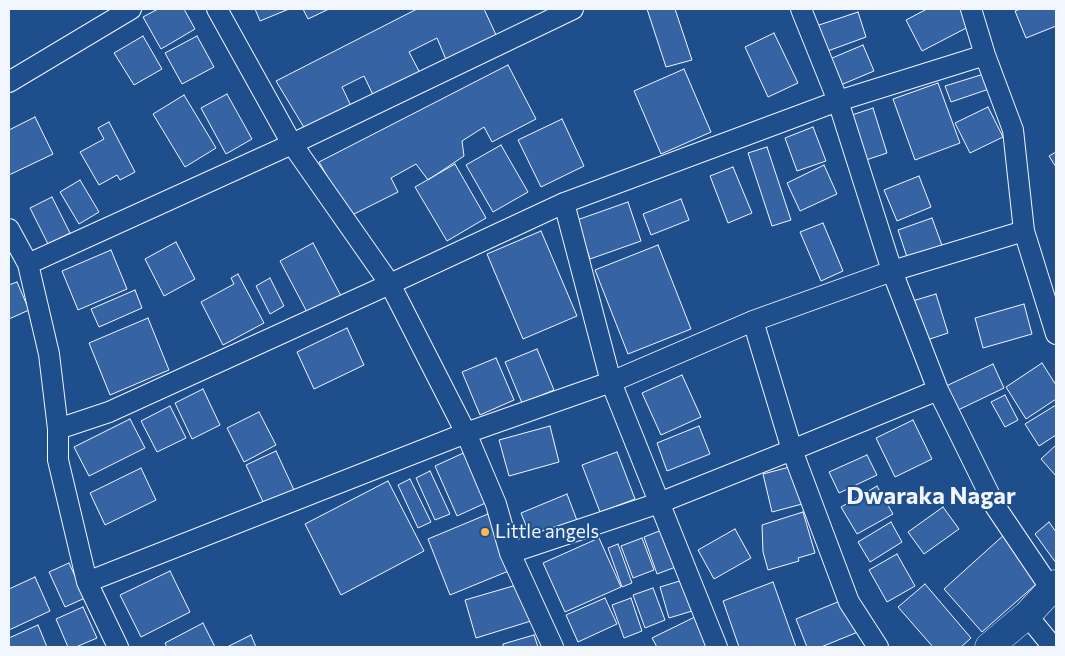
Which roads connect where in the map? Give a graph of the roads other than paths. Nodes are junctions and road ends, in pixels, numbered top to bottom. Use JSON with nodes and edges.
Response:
{"nodes":[{"id":1,"x":131,"y":9,"type":"edge"},
{"id":2,"x":217,"y":9,"type":"edge"},
{"id":3,"x":572,"y":9,"type":"edge"},
{"id":4,"x":801,"y":9,"type":"edge"},
{"id":5,"x":971,"y":9,"type":"edge"},
{"id":6,"x":985,"y":55,"type":"junction"},
{"id":7,"x":9,"y":82,"type":"edge"},
{"id":8,"x":838,"y":101,"type":"junction"},
{"id":9,"x":292,"y":144,"type":"junction"},
{"id":10,"x":564,"y":203,"type":"junction"},
{"id":11,"x":9,"y":229,"type":"edge"},
{"id":12,"x":1024,"y":231,"type":"junction"},
{"id":13,"x":28,"y":264,"type":"junction"},
{"id":14,"x":892,"y":271,"type":"junction"},
{"id":15,"x":1048,"y":276,"type":"edge"},
{"id":16,"x":390,"y":284,"type":"junction"},
{"id":17,"x":753,"y":321,"type":"junction"},
{"id":18,"x":1056,"y":334,"type":"edge"},
{"id":19,"x":610,"y":382,"type":"junction"},
{"id":20,"x":938,"y":390,"type":"junction"},
{"id":21,"x":58,"y":429,"type":"junction"},
{"id":22,"x":466,"y":433,"type":"junction"},
{"id":23,"x":792,"y":450,"type":"junction"},
{"id":24,"x":659,"y":503,"type":"junction"},
{"id":25,"x":510,"y":553,"type":"junction"},
{"id":26,"x":87,"y":582,"type":"junction"},
{"id":27,"x":1053,"y":586,"type":"edge"},
{"id":28,"x":1027,"y":615,"type":"junction"},
{"id":29,"x":118,"y":647,"type":"edge"},
{"id":30,"x":553,"y":647,"type":"edge"},
{"id":31,"x":717,"y":647,"type":"edge"},
{"id":32,"x":878,"y":647,"type":"edge"},
{"id":33,"x":989,"y":647,"type":"edge"},
{"id":34,"x":1053,"y":647,"type":"edge"}],
"edges":[{"from":1,"to":7,"type":"street"},
{"from":2,"to":9,"type":"street"},
{"from":3,"to":9,"type":"street"},
{"from":4,"to":8,"type":"street"},
{"from":5,"to":6,"type":"street"},
{"from":6,"to":8,"type":"street"},
{"from":6,"to":12,"type":"street"},
{"from":8,"to":10,"type":"street"},
{"from":8,"to":14,"type":"street"},
{"from":9,"to":13,"type":"street"},
{"from":9,"to":16,"type":"street"},
{"from":10,"to":16,"type":"street"},
{"from":10,"to":19,"type":"street"},
{"from":11,"to":13,"type":"street"},
{"from":12,"to":14,"type":"street"},
{"from":12,"to":15,"type":"street"},
{"from":13,"to":21,"type":"street"},
{"from":14,"to":17,"type":"street"},
{"from":14,"to":20,"type":"street"},
{"from":15,"to":18,"type":"street"},
{"from":16,"to":21,"type":"street"},
{"from":16,"to":22,"type":"street"},
{"from":17,"to":19,"type":"street"},
{"from":17,"to":23,"type":"street"},
{"from":19,"to":22,"type":"street"},
{"from":19,"to":24,"type":"street"},
{"from":20,"to":23,"type":"street"},
{"from":20,"to":27,"type":"street"},
{"from":21,"to":26,"type":"street"},
{"from":22,"to":25,"type":"street"},
{"from":22,"to":26,"type":"street"},
{"from":23,"to":24,"type":"street"},
{"from":23,"to":32,"type":"street"},
{"from":24,"to":25,"type":"street"},
{"from":24,"to":31,"type":"street"},
{"from":25,"to":30,"type":"street"},
{"from":26,"to":29,"type":"street"},
{"from":27,"to":28,"type":"street"},
{"from":28,"to":33,"type":"street"},
{"from":28,"to":34,"type":"street"}]}
